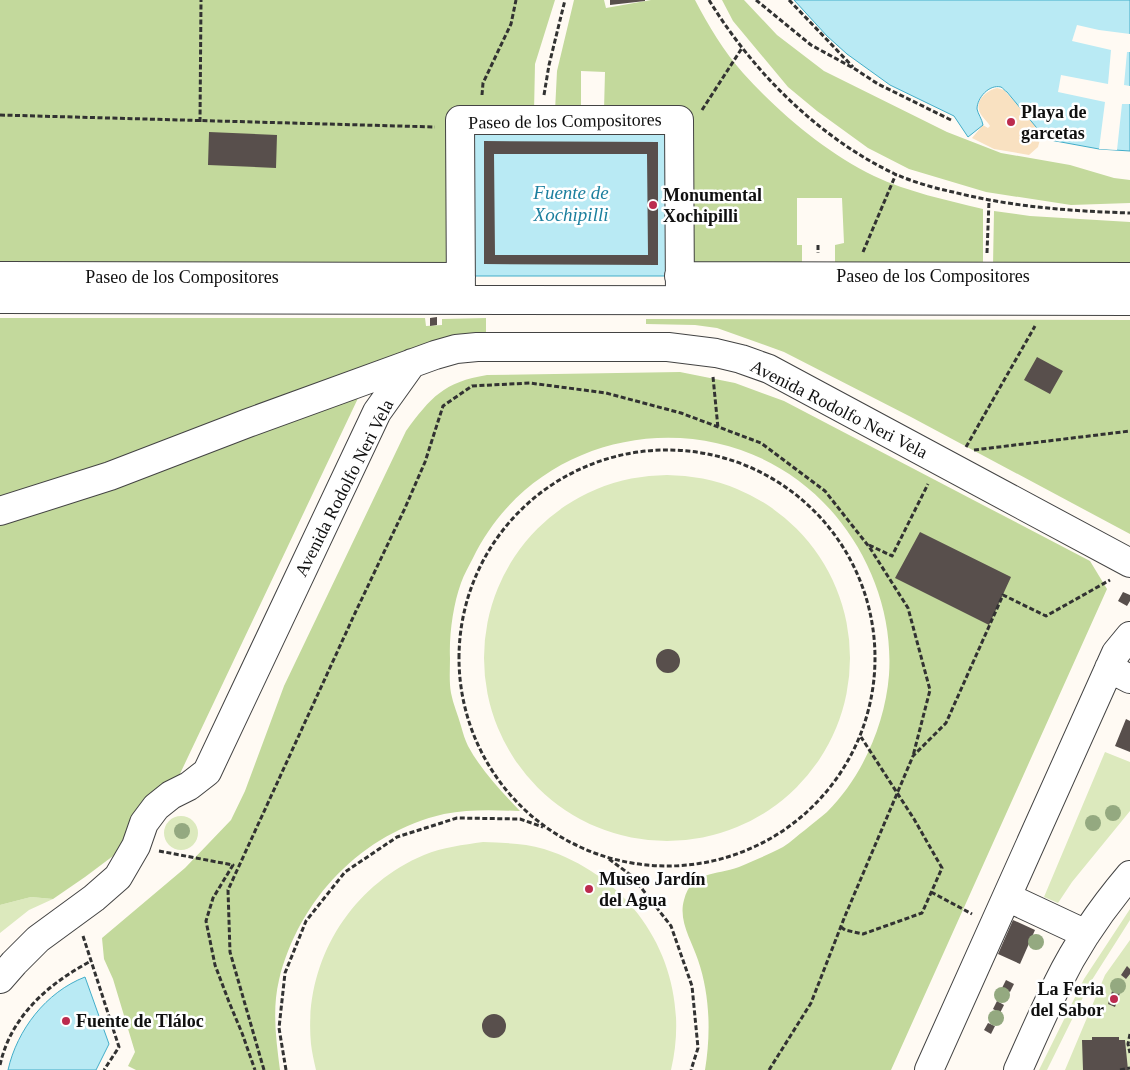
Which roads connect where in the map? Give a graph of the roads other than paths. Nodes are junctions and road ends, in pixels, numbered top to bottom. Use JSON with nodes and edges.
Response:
{"nodes":[{"id":1,"x":0,"y":276,"type":"edge"},
{"id":2,"x":1130,"y":277,"type":"edge"},
{"id":3,"x":461,"y":288,"type":"junction"},
{"id":4,"x":680,"y":288,"type":"junction"},
{"id":5,"x":0,"y":299,"type":"edge"},
{"id":6,"x":1130,"y":301,"type":"edge"},
{"id":7,"x":412,"y":363,"type":"junction"},
{"id":8,"x":0,"y":511,"type":"edge"},
{"id":9,"x":1130,"y":563,"type":"edge"},
{"id":10,"x":1130,"y":636,"type":"edge"},
{"id":11,"x":1120,"y":674,"type":"edge"},
{"id":12,"x":1130,"y":875,"type":"edge"},
{"id":13,"x":1007,"y":897,"type":"junction"},
{"id":14,"x":1086,"y":934,"type":"junction"},
{"id":15,"x":0,"y":979,"type":"edge"},
{"id":16,"x":929,"y":1070,"type":"edge"},
{"id":17,"x":1018,"y":1070,"type":"edge"}],
"edges":[{"from":1,"to":3,"type":"street","name":"Paseo de los Compositores"},
{"from":2,"to":4,"type":"street","name":"Paseo de los Compositores"},
{"from":3,"to":4,"type":"street","name":"Paseo de los Compositores"},
{"from":3,"to":4,"type":"street","name":"Paseo de los Compositores"},
{"from":3,"to":5,"type":"street","name":"Paseo de los Compositores"},
{"from":4,"to":6,"type":"street","name":"Paseo de los Compositores"},
{"from":7,"to":8,"type":"street"},
{"from":7,"to":9,"type":"street","name":"Avenida Rodolfo Neri Vela"},
{"from":7,"to":15,"type":"street","name":"Avenida Rodolfo Neri Vela"},
{"from":10,"to":11,"type":"street"},
{"from":11,"to":13,"type":"street"},
{"from":12,"to":14,"type":"street"},
{"from":13,"to":14,"type":"street"},
{"from":13,"to":16,"type":"street"},
{"from":14,"to":17,"type":"street"}]}
